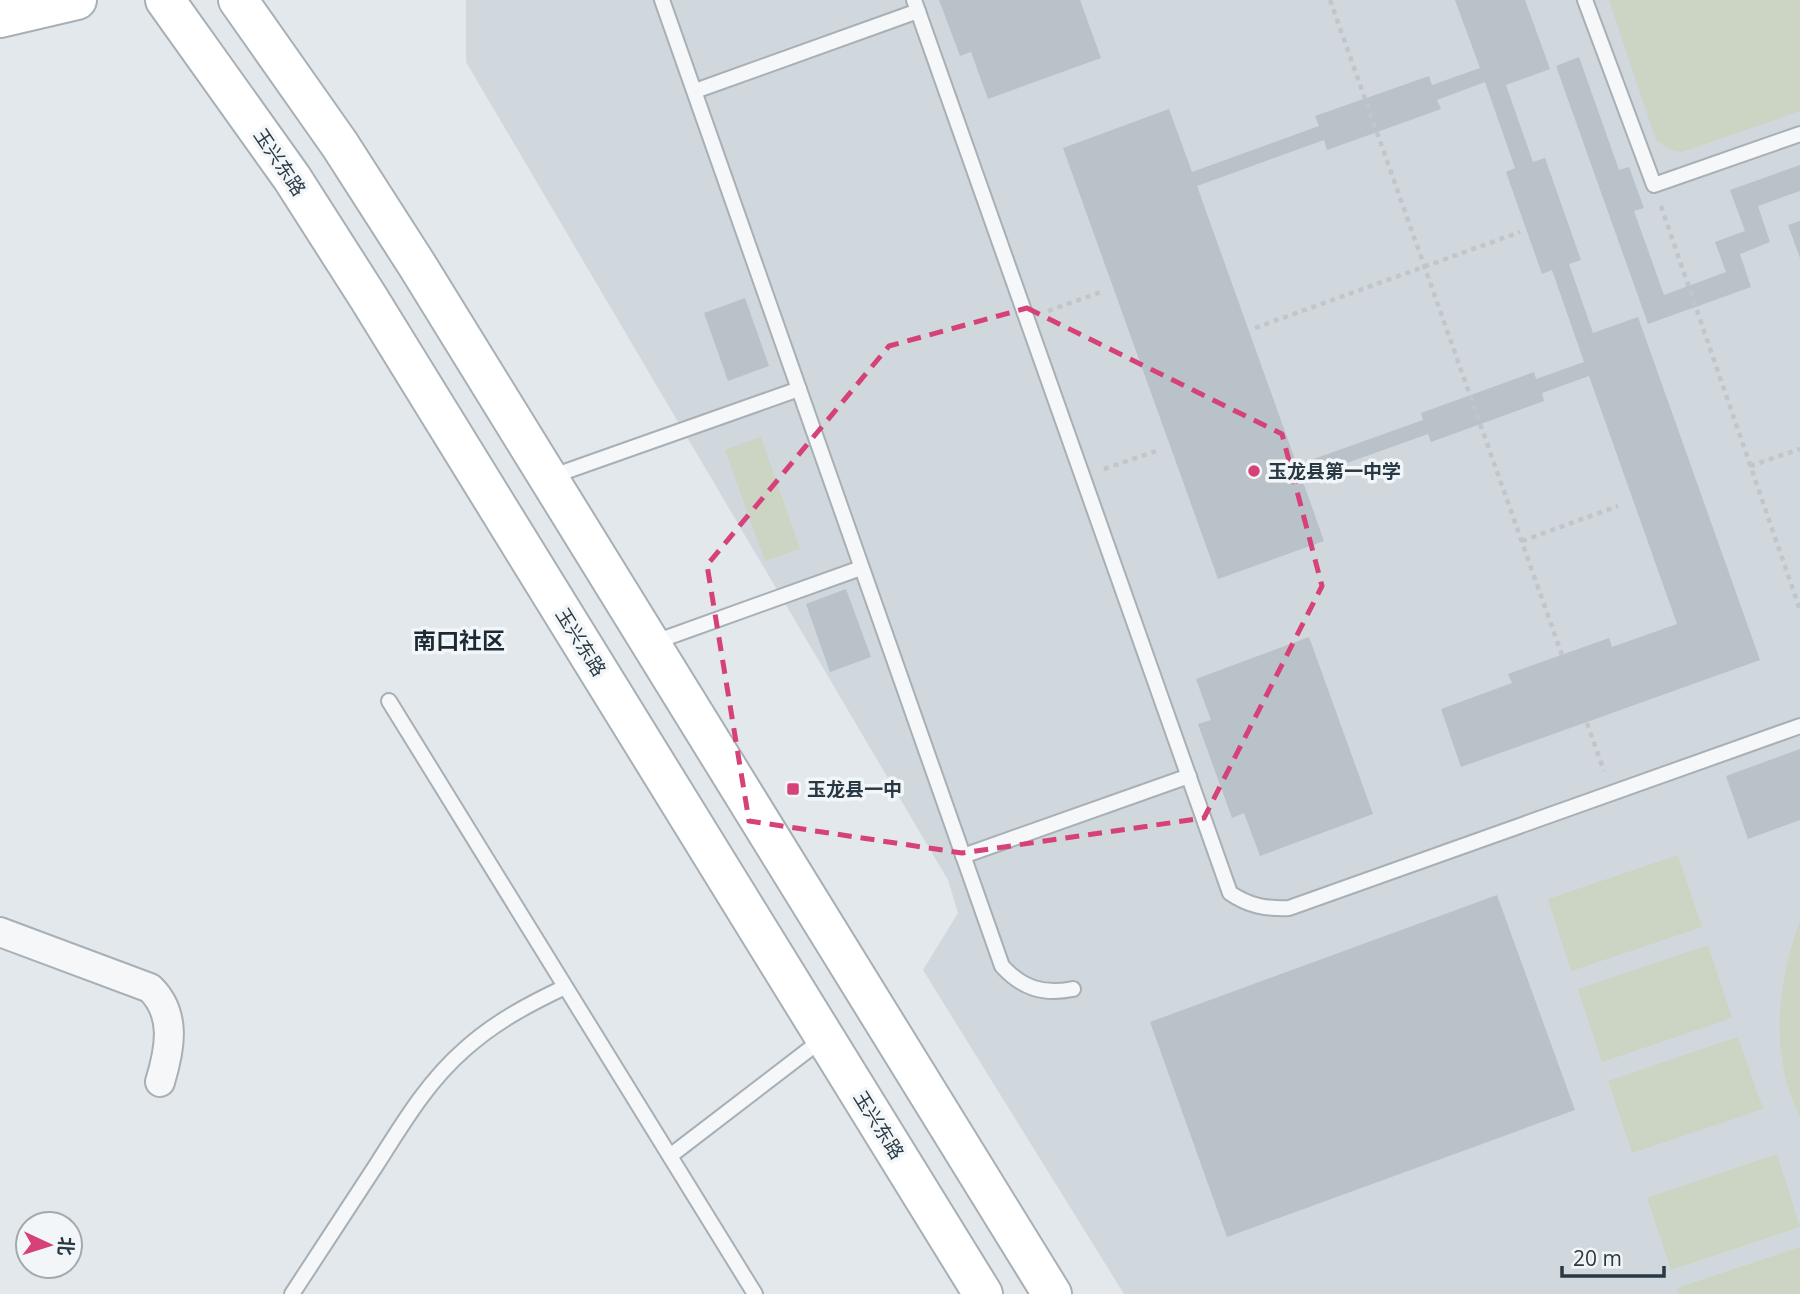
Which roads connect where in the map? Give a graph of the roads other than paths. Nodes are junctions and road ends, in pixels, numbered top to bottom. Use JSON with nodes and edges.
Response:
{"nodes":[{"id":1,"x":77,"y":0,"type":"edge"},
{"id":2,"x":165,"y":0,"type":"edge"},
{"id":3,"x":238,"y":0,"type":"edge"},
{"id":4,"x":662,"y":0,"type":"edge"},
{"id":5,"x":1585,"y":0,"type":"edge"},
{"id":6,"x":916,"y":6,"type":"edge"},
{"id":7,"x":0,"y":18,"type":"edge"},
{"id":8,"x":695,"y":91,"type":"junction"},
{"id":9,"x":1800,"y":134,"type":"edge"},
{"id":10,"x":799,"y":389,"type":"junction"},
{"id":11,"x":548,"y":478,"type":"junction"},
{"id":12,"x":862,"y":568,"type":"junction"},
{"id":13,"x":651,"y":644,"type":"junction"},
{"id":14,"x":389,"y":701,"type":"dead end"},
{"id":15,"x":1800,"y":726,"type":"edge"},
{"id":16,"x":1189,"y":776,"type":"junction"},
{"id":17,"x":963,"y":856,"type":"junction"},
{"id":18,"x":0,"y":932,"type":"edge"},
{"id":19,"x":565,"y":987,"type":"junction"},
{"id":20,"x":1073,"y":989,"type":"dead end"},
{"id":21,"x":825,"y":1037,"type":"junction"},
{"id":22,"x":160,"y":1082,"type":"dead end"},
{"id":23,"x":670,"y":1156,"type":"junction"},
{"id":24,"x":292,"y":1294,"type":"edge"},
{"id":25,"x":755,"y":1294,"type":"edge"},
{"id":26,"x":983,"y":1294,"type":"edge"},
{"id":27,"x":1052,"y":1294,"type":"edge"}],
"edges":[{"from":1,"to":7,"type":"main road"},
{"from":2,"to":21,"type":"main road","name":"玉兴东路"},
{"from":3,"to":11,"type":"main road"},
{"from":4,"to":8,"type":"lane"},
{"from":5,"to":9,"type":"lane"},
{"from":6,"to":8,"type":"lane"},
{"from":6,"to":16,"type":"lane"},
{"from":8,"to":10,"type":"lane"},
{"from":10,"to":11,"type":"lane"},
{"from":10,"to":12,"type":"lane"},
{"from":11,"to":13,"type":"main road"},
{"from":12,"to":13,"type":"lane"},
{"from":12,"to":17,"type":"lane"},
{"from":13,"to":27,"type":"main road"},
{"from":14,"to":19,"type":"lane"},
{"from":15,"to":16,"type":"lane"},
{"from":16,"to":17,"type":"lane"},
{"from":17,"to":20,"type":"lane"},
{"from":18,"to":22,"type":"street"},
{"from":19,"to":23,"type":"lane"},
{"from":19,"to":24,"type":"lane"},
{"from":21,"to":23,"type":"lane"},
{"from":21,"to":26,"type":"main road","name":"玉兴东路"},
{"from":23,"to":25,"type":"lane"}]}
